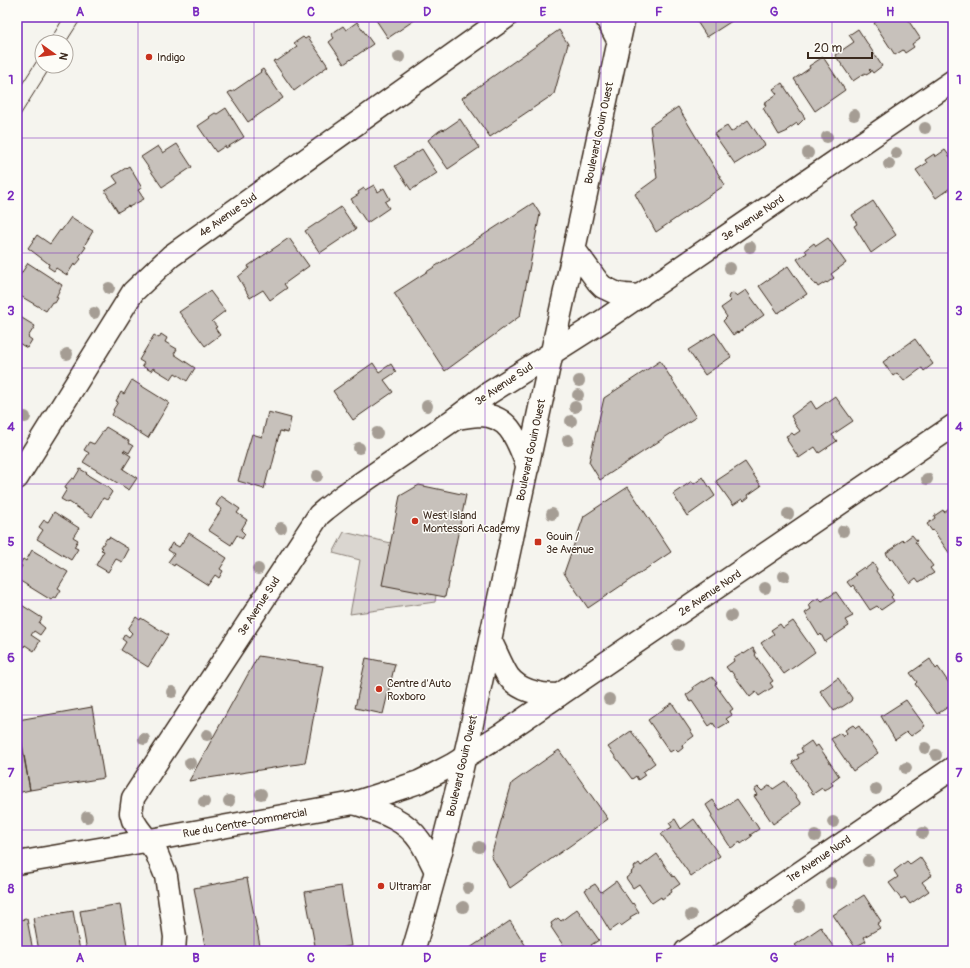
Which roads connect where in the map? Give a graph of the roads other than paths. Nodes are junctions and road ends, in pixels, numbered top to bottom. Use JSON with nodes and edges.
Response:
{"nodes":[{"id":1,"x":606,"y":17,"type":"edge"},
{"id":2,"x":624,"y":17,"type":"edge"},
{"id":3,"x":496,"y":20,"type":"edge"},
{"id":4,"x":619,"y":42,"type":"junction"},
{"id":5,"x":953,"y":81,"type":"edge"},
{"id":6,"x":574,"y":249,"type":"junction"},
{"id":7,"x":640,"y":296,"type":"junction"},
{"id":8,"x":552,"y":353,"type":"junction"},
{"id":9,"x":456,"y":418,"type":"junction"},
{"id":10,"x":953,"y":426,"type":"edge"},
{"id":11,"x":528,"y":467,"type":"junction"},
{"id":12,"x":17,"y":478,"type":"edge"},
{"id":13,"x":490,"y":640,"type":"junction"},
{"id":14,"x":559,"y":695,"type":"junction"},
{"id":15,"x":465,"y":757,"type":"junction"},
{"id":16,"x":953,"y":768,"type":"edge"},
{"id":17,"x":354,"y":803,"type":"junction"},
{"id":18,"x":147,"y":841,"type":"junction"},
{"id":19,"x":17,"y":863,"type":"edge"},
{"id":20,"x":436,"y":871,"type":"junction"},
{"id":21,"x":174,"y":951,"type":"edge"},
{"id":22,"x":413,"y":951,"type":"edge"},
{"id":23,"x":686,"y":951,"type":"edge"}],
"edges":[{"from":1,"to":4,"type":"street"},
{"from":2,"to":4,"type":"street","name":"Boulevard Gouin Ouest"},
{"from":3,"to":12,"type":"street","name":"4e Avenue Sud"},
{"from":4,"to":6,"type":"street","name":"Boulevard Gouin Ouest"},
{"from":5,"to":7,"type":"street","name":"3e Avenue Nord"},
{"from":6,"to":7,"type":"street"},
{"from":6,"to":8,"type":"street","name":"Boulevard Gouin Ouest"},
{"from":7,"to":8,"type":"street","name":"3e Avenue Nord"},
{"from":8,"to":9,"type":"street","name":"3e Avenue Sud"},
{"from":8,"to":11,"type":"street","name":"Boulevard Gouin Ouest"},
{"from":9,"to":11,"type":"street"},
{"from":9,"to":18,"type":"street","name":"3e Avenue Sud"},
{"from":10,"to":14,"type":"street","name":"2e Avenue Nord"},
{"from":11,"to":13,"type":"street","name":"Boulevard Gouin Ouest"},
{"from":13,"to":14,"type":"street"},
{"from":13,"to":15,"type":"street","name":"Boulevard Gouin Ouest"},
{"from":14,"to":15,"type":"street","name":"2e Avenue Nord"},
{"from":15,"to":17,"type":"street","name":"Rue du Centre-Commercial"},
{"from":15,"to":20,"type":"street","name":"Boulevard Gouin Ouest"},
{"from":16,"to":23,"type":"street","name":"1re Avenue Nord"},
{"from":17,"to":18,"type":"street","name":"Rue du Centre-Commercial"},
{"from":17,"to":20,"type":"street"},
{"from":18,"to":19,"type":"street","name":"Rue du Centre-Commercial"},
{"from":18,"to":21,"type":"street","name":"3e Avenue Sud"},
{"from":20,"to":22,"type":"street","name":"Boulevard Gouin Ouest"}]}
